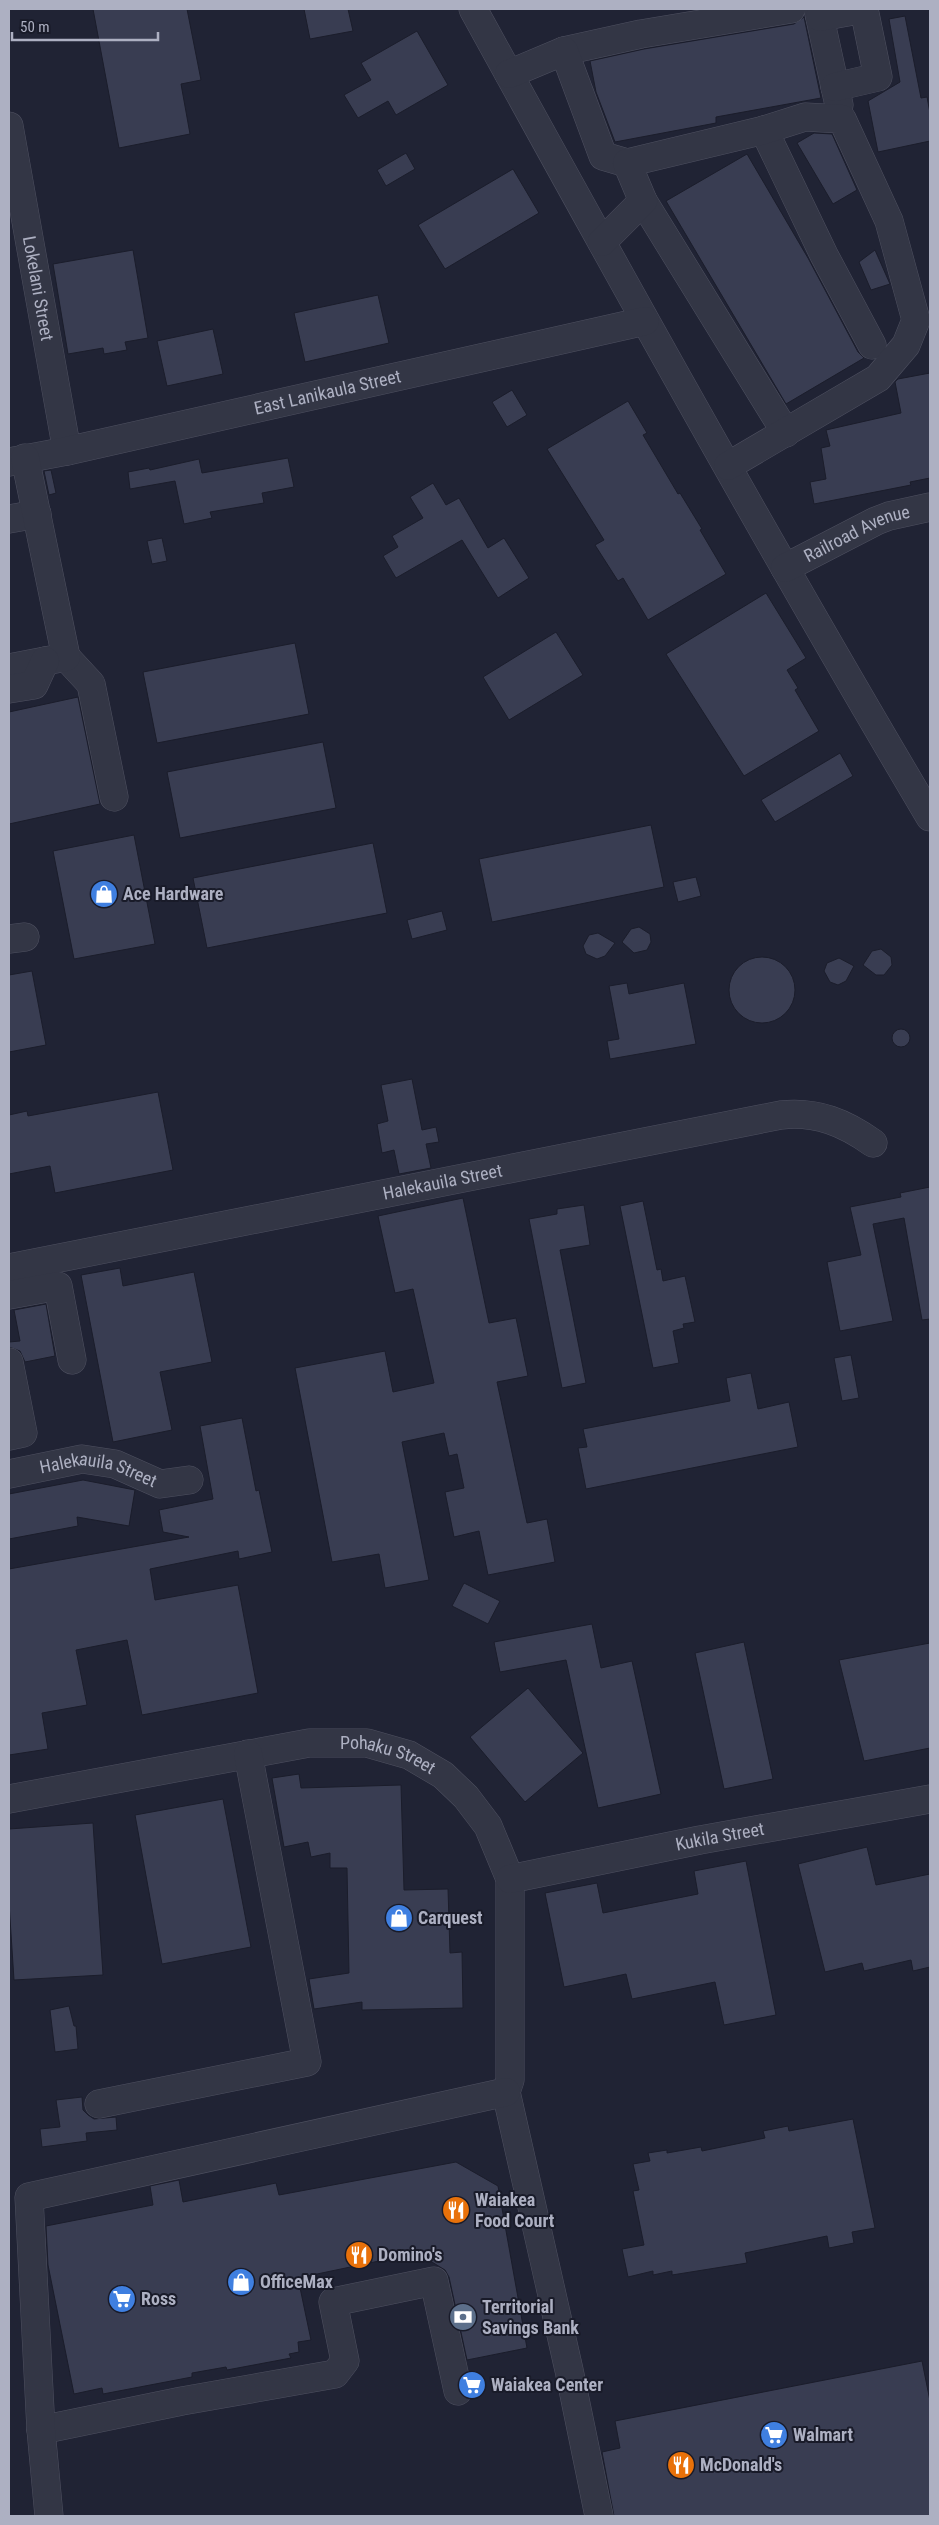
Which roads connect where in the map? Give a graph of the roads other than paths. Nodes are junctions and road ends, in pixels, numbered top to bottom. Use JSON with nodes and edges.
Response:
{"nodes":[{"id":1,"x":473,"y":9,"type":"edge"},
{"id":2,"x":791,"y":9,"type":"edge"},
{"id":3,"x":819,"y":13,"type":"edge"},
{"id":4,"x":564,"y":51,"type":"junction"},
{"id":5,"x":509,"y":74,"type":"junction"},
{"id":6,"x":835,"y":87,"type":"junction"},
{"id":7,"x":842,"y":119,"type":"junction"},
{"id":8,"x":9,"y":126,"type":"edge"},
{"id":9,"x":764,"y":130,"type":"junction"},
{"id":10,"x":627,"y":163,"type":"junction"},
{"id":11,"x":643,"y":201,"type":"junction"},
{"id":12,"x":602,"y":242,"type":"junction"},
{"id":13,"x":645,"y":321,"type":"junction"},
{"id":14,"x":872,"y":345,"type":"dead end"},
{"id":15,"x":786,"y":433,"type":"junction"},
{"id":16,"x":67,"y":451,"type":"junction"},
{"id":17,"x":17,"y":460,"type":"edge"},
{"id":18,"x":728,"y":466,"type":"junction"},
{"id":19,"x":930,"y":507,"type":"edge"},
{"id":20,"x":37,"y":514,"type":"junction"},
{"id":21,"x":9,"y":519,"type":"edge"},
{"id":22,"x":785,"y":568,"type":"junction"},
{"id":23,"x":55,"y":659,"type":"junction"},
{"id":24,"x":9,"y":668,"type":"edge"},
{"id":25,"x":9,"y":689,"type":"edge"},
{"id":26,"x":114,"y":797,"type":"dead end"},
{"id":27,"x":930,"y":817,"type":"edge"},
{"id":28,"x":873,"y":1142,"type":"dead end"},
{"id":29,"x":9,"y":1268,"type":"edge"},
{"id":30,"x":9,"y":1295,"type":"edge"},
{"id":31,"x":72,"y":1360,"type":"dead end"},
{"id":32,"x":9,"y":1362,"type":"edge"},
{"id":33,"x":9,"y":1436,"type":"edge"},
{"id":34,"x":9,"y":1474,"type":"edge"},
{"id":35,"x":189,"y":1480,"type":"dead end"},
{"id":36,"x":248,"y":1754,"type":"junction"},
{"id":37,"x":9,"y":1799,"type":"edge"},
{"id":38,"x":930,"y":1799,"type":"edge"},
{"id":39,"x":510,"y":1879,"type":"junction"},
{"id":40,"x":508,"y":2086,"type":"junction"},
{"id":41,"x":99,"y":2104,"type":"dead end"},
{"id":42,"x":458,"y":2390,"type":"dead end"},
{"id":43,"x":41,"y":2430,"type":"junction"},
{"id":44,"x":49,"y":2516,"type":"edge"},
{"id":45,"x":599,"y":2516,"type":"edge"}],
"edges":[{"from":1,"to":5,"type":"street"},
{"from":2,"to":4,"type":"street"},
{"from":3,"to":6,"type":"street"},
{"from":3,"to":6,"type":"street"},
{"from":4,"to":5,"type":"street"},
{"from":4,"to":10,"type":"street"},
{"from":5,"to":12,"type":"street"},
{"from":6,"to":7,"type":"street"},
{"from":7,"to":9,"type":"street"},
{"from":7,"to":15,"type":"street"},
{"from":8,"to":16,"type":"street","name":"Lokelani Street"},
{"from":9,"to":10,"type":"street"},
{"from":9,"to":14,"type":"street"},
{"from":10,"to":11,"type":"street"},
{"from":11,"to":12,"type":"street"},
{"from":11,"to":15,"type":"street"},
{"from":12,"to":13,"type":"street"},
{"from":13,"to":16,"type":"street","name":"East Lanikaula Street"},
{"from":13,"to":18,"type":"street"},
{"from":15,"to":18,"type":"street"},
{"from":16,"to":17,"type":"street","name":"East Lanikaula Street"},
{"from":17,"to":20,"type":"street"},
{"from":18,"to":22,"type":"street"},
{"from":19,"to":22,"type":"street","name":"Railroad Avenue"},
{"from":20,"to":21,"type":"street"},
{"from":20,"to":23,"type":"street"},
{"from":22,"to":27,"type":"street"},
{"from":23,"to":24,"type":"street"},
{"from":23,"to":25,"type":"street"},
{"from":23,"to":26,"type":"street"},
{"from":28,"to":29,"type":"street","name":"Halekauila Street"},
{"from":30,"to":31,"type":"street"},
{"from":32,"to":33,"type":"street"},
{"from":34,"to":35,"type":"street","name":"Halekauila Street"},
{"from":36,"to":37,"type":"street","name":"Pohaku Street"},
{"from":36,"to":39,"type":"street","name":"Pohaku Street"},
{"from":36,"to":41,"type":"street"},
{"from":38,"to":39,"type":"street","name":"Kukila Street"},
{"from":39,"to":40,"type":"street","name":"Pohaku Street"},
{"from":40,"to":43,"type":"street"},
{"from":40,"to":45,"type":"street","name":"Pohaku Street"},
{"from":42,"to":43,"type":"street"},
{"from":43,"to":44,"type":"street"}]}
